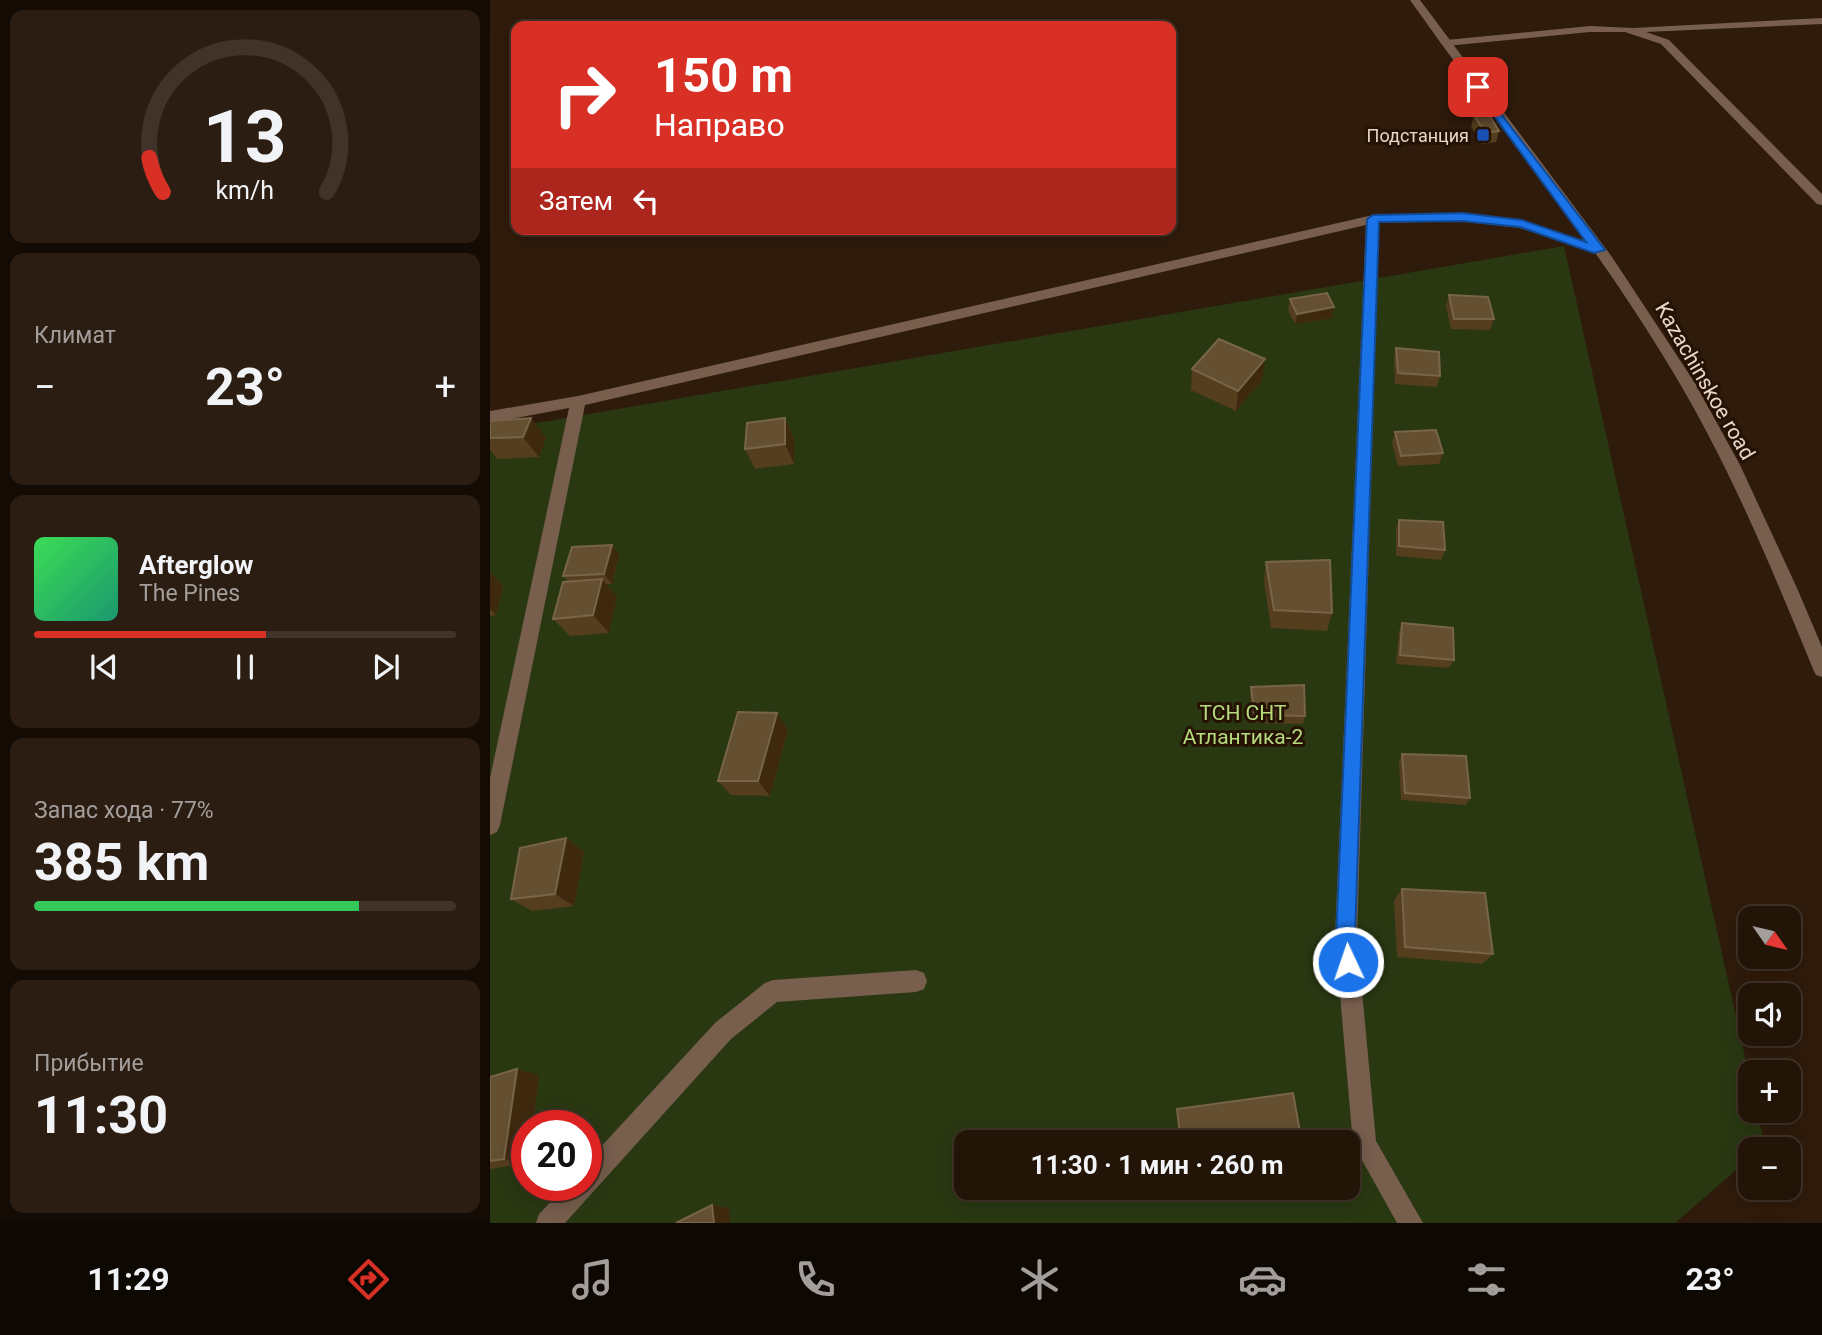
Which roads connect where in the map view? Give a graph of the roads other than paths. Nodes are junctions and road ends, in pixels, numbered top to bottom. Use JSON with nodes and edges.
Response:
{"nodes":[{"id":1,"x":1416,"y":0,"type":"edge"},
{"id":2,"x":1822,"y":21,"type":"edge"},
{"id":3,"x":1626,"y":29,"type":"junction"},
{"id":4,"x":1446,"y":43,"type":"junction"},
{"id":5,"x":1822,"y":201,"type":"edge"},
{"id":6,"x":1373,"y":219,"type":"junction"},
{"id":7,"x":1599,"y":250,"type":"junction"},
{"id":8,"x":578,"y":401,"type":"junction"},
{"id":9,"x":490,"y":417,"type":"edge"},
{"id":10,"x":1822,"y":669,"type":"edge"},
{"id":11,"x":490,"y":825,"type":"edge"},
{"id":12,"x":916,"y":981,"type":"dead end"},
{"id":13,"x":602,"y":1163,"type":"edge"},
{"id":14,"x":568,"y":1201,"type":"edge"},
{"id":15,"x":548,"y":1223,"type":"edge"},
{"id":16,"x":1411,"y":1223,"type":"edge"}],
"edges":[{"from":1,"to":4,"type":"main road","name":"Kazachinskoe road"},
{"from":2,"to":3,"type":"main road"},
{"from":3,"to":4,"type":"main road"},
{"from":3,"to":5,"type":"main road"},
{"from":4,"to":7,"type":"main road","name":"Kazachinskoe road"},
{"from":6,"to":7,"type":"main road"},
{"from":6,"to":8,"type":"main road"},
{"from":6,"to":16,"type":"main road"},
{"from":7,"to":10,"type":"main road","name":"Kazachinskoe road"},
{"from":8,"to":9,"type":"main road"},
{"from":8,"to":11,"type":"main road"},
{"from":12,"to":13,"type":"main road"},
{"from":14,"to":15,"type":"main road"}]}
